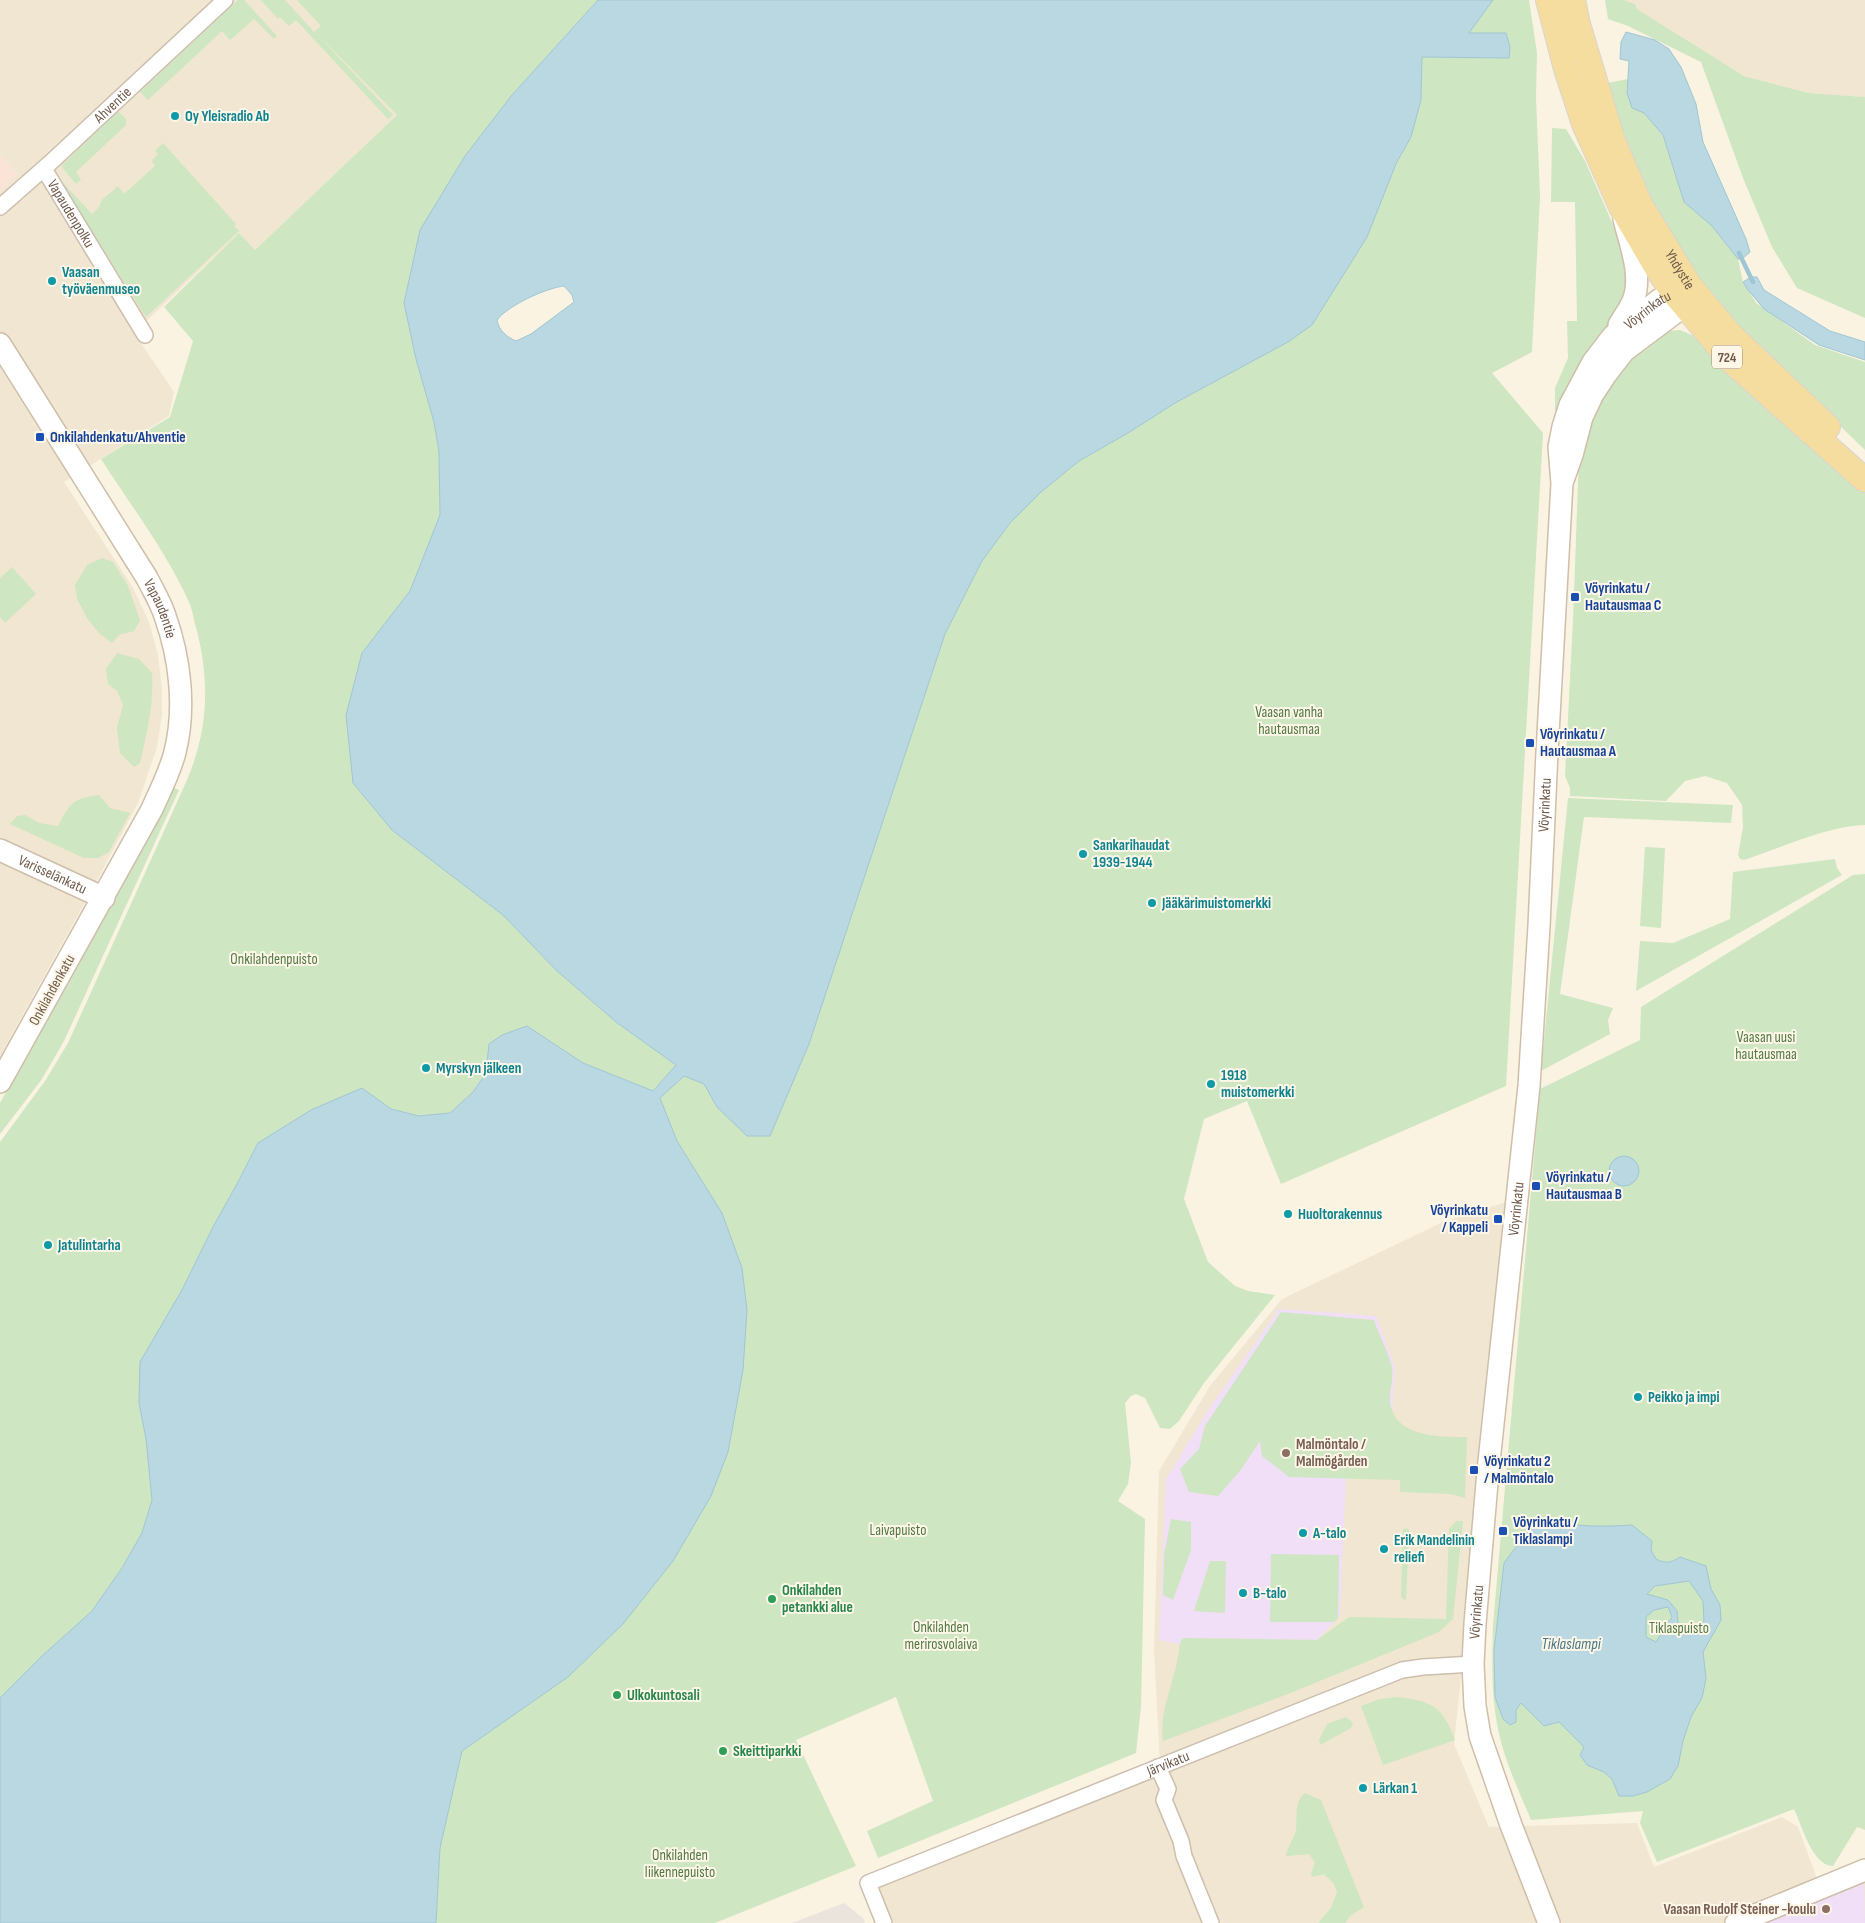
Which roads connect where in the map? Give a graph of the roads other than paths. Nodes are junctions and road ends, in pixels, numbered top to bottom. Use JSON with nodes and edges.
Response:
{"nodes":[{"id":1,"x":225,"y":0,"type":"edge"},
{"id":2,"x":1548,"y":0,"type":"edge"},
{"id":3,"x":1573,"y":0,"type":"edge"},
{"id":4,"x":44,"y":169,"type":"junction"},
{"id":5,"x":0,"y":207,"type":"edge"},
{"id":6,"x":1621,"y":207,"type":"junction"},
{"id":7,"x":1682,"y":295,"type":"junction"},
{"id":8,"x":145,"y":335,"type":"dead end"},
{"id":9,"x":1613,"y":336,"type":"junction"},
{"id":10,"x":0,"y":344,"type":"edge"},
{"id":11,"x":1865,"y":464,"type":"edge"},
{"id":12,"x":1865,"y":480,"type":"edge"},
{"id":13,"x":1562,"y":483,"type":"junction"},
{"id":14,"x":0,"y":850,"type":"edge"},
{"id":15,"x":104,"y":898,"type":"junction"},
{"id":16,"x":0,"y":1082,"type":"edge"},
{"id":17,"x":1473,"y":1664,"type":"junction"},
{"id":18,"x":1158,"y":1767,"type":"junction"},
{"id":19,"x":1865,"y":1870,"type":"edge"},
{"id":20,"x":884,"y":1923,"type":"edge"},
{"id":21,"x":1211,"y":1923,"type":"edge"},
{"id":22,"x":1549,"y":1923,"type":"edge"},
{"id":23,"x":1736,"y":1923,"type":"edge"}],
"edges":[{"from":1,"to":4,"type":"street","name":"Ahventie"},
{"from":2,"to":6,"type":"main road","name":"Yhdystie","number":"724"},
{"from":3,"to":7,"type":"main road","name":"Yhdystie","number":"724"},
{"from":4,"to":5,"type":"street","name":"Ahventie"},
{"from":4,"to":8,"type":"street","name":"Vapaudenpolku"},
{"from":6,"to":7,"type":"main road","name":"Yhdystie","number":"724"},
{"from":6,"to":9,"type":"main road"},
{"from":7,"to":9,"type":"main road","name":"Vöyrinkatu"},
{"from":7,"to":11,"type":"main road","name":"Yhdystie","number":"724"},
{"from":7,"to":12,"type":"main road","name":"Yhdystie","number":"724"},
{"from":7,"to":13,"type":"main road","name":"Vöyrinkatu"},
{"from":9,"to":13,"type":"main road","name":"Vöyrinkatu"},
{"from":10,"to":15,"type":"main road","name":"Vapaudentie"},
{"from":13,"to":17,"type":"main road","name":"Vöyrinkatu"},
{"from":14,"to":15,"type":"main road","name":"Varisselänkatu"},
{"from":15,"to":16,"type":"main road","name":"Onkilahdenkatu"},
{"from":17,"to":18,"type":"street","name":"Järvikatu"},
{"from":17,"to":22,"type":"main road","name":"Vöyrinkatu"},
{"from":18,"to":20,"type":"street","name":"Järvikatu"},
{"from":18,"to":21,"type":"street"},
{"from":19,"to":23,"type":"main road"}]}
